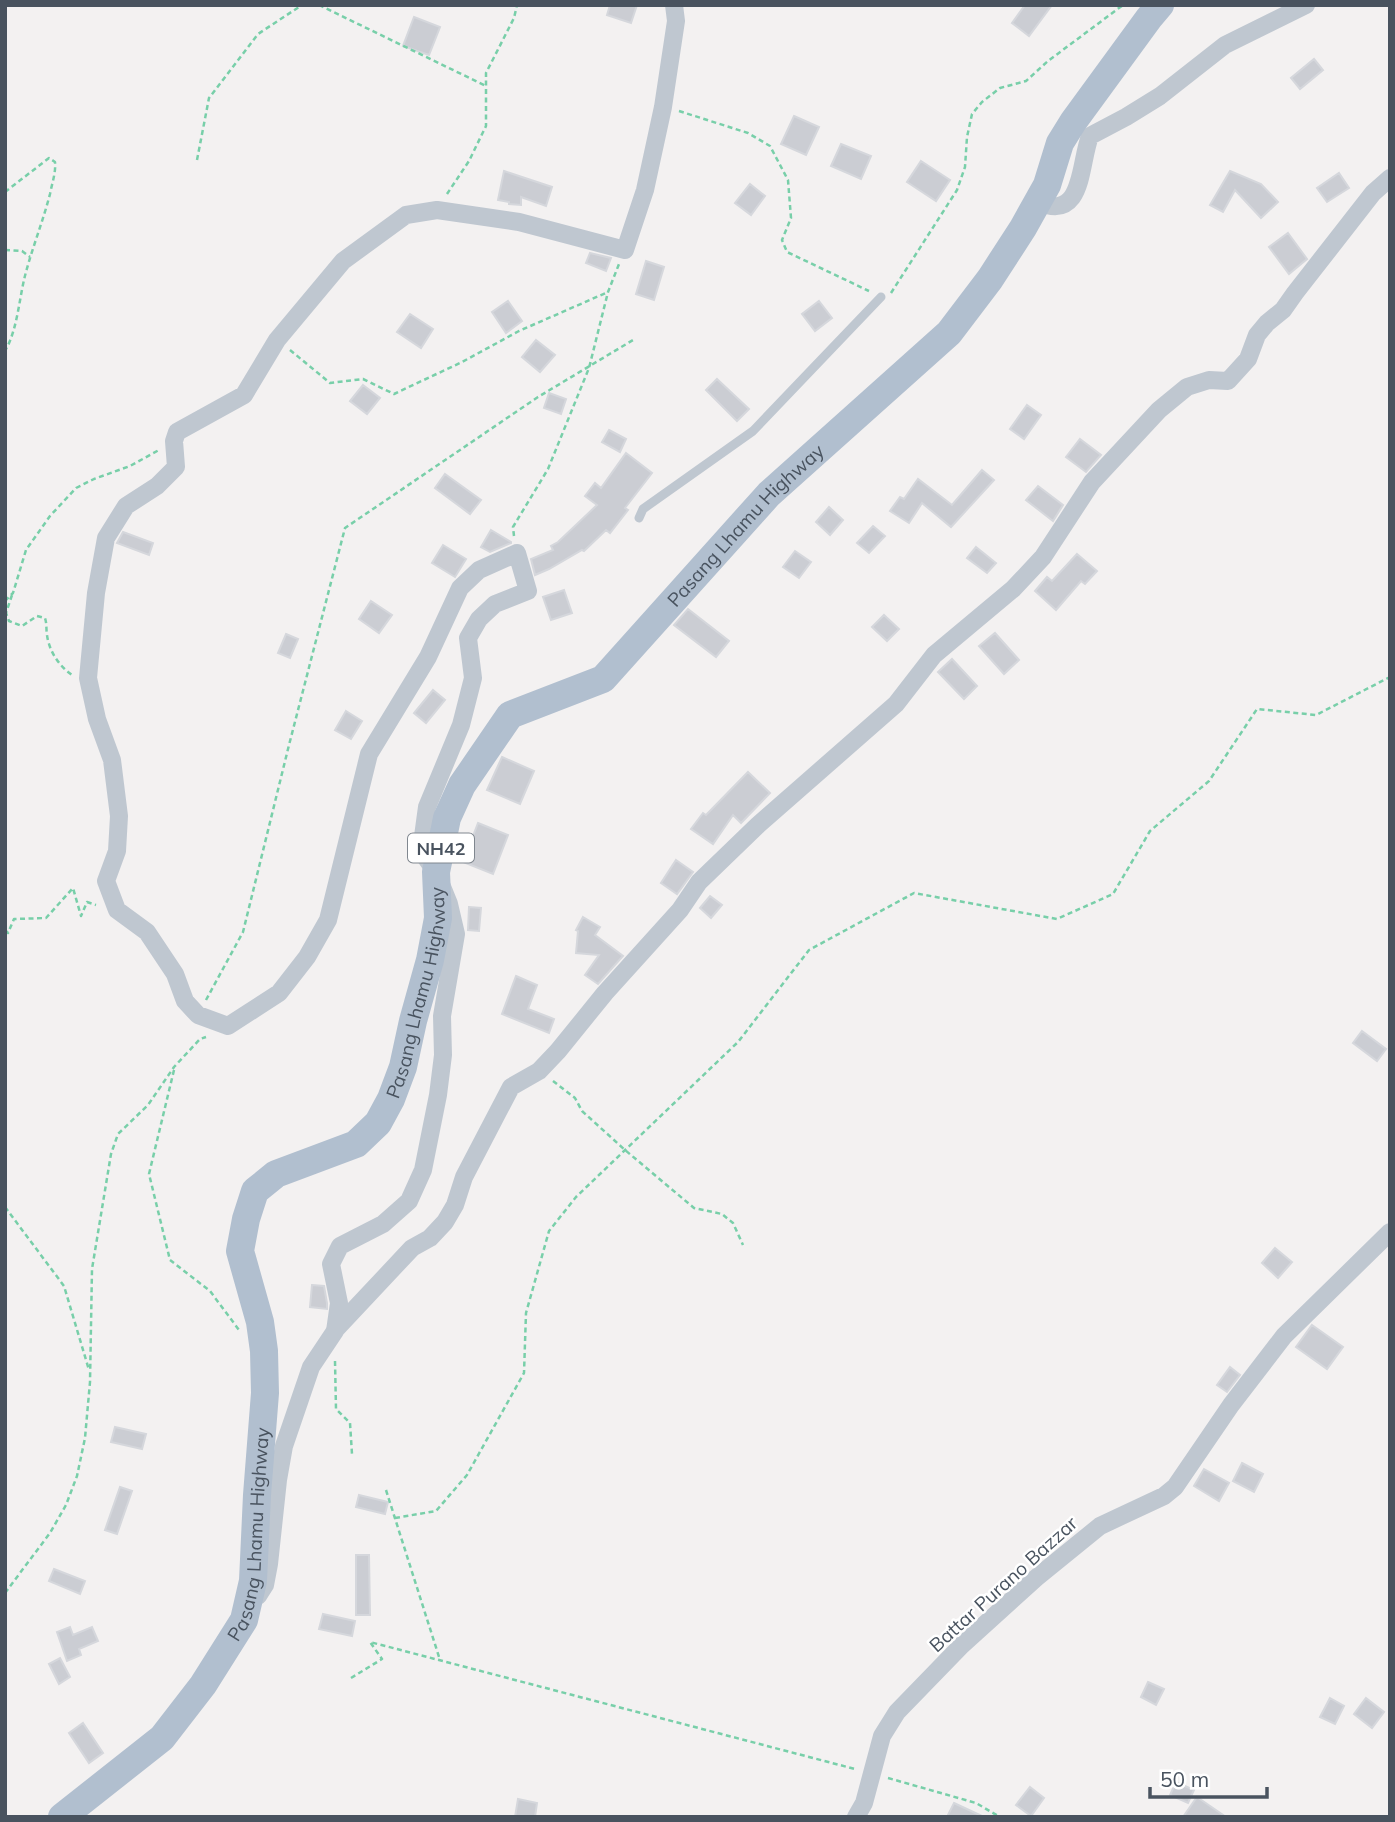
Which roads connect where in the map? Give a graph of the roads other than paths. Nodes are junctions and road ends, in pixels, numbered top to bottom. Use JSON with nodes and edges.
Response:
{"nodes":[{"id":1,"x":674,"y":5,"type":"edge"},
{"id":2,"x":1160,"y":5,"type":"edge"},
{"id":3,"x":1306,"y":5,"type":"edge"},
{"id":4,"x":1390,"y":178,"type":"edge"},
{"id":5,"x":1038,"y":202,"type":"junction"},
{"id":6,"x":881,"y":297,"type":"road end"},
{"id":7,"x":639,"y":518,"type":"dead end"},
{"id":8,"x":436,"y":872,"type":"junction"},
{"id":9,"x":1390,"y":1231,"type":"edge"},
{"id":10,"x":335,"y":1331,"type":"junction"},
{"id":11,"x":244,"y":1620,"type":"junction"},
{"id":12,"x":62,"y":1817,"type":"edge"},
{"id":13,"x":856,"y":1817,"type":"edge"}],
"edges":[{"from":1,"to":8,"type":"street"},
{"from":2,"to":5,"type":"main road","name":"Pasang Lhamu Highway","number":"NH42"},
{"from":3,"to":5,"type":"street"},
{"from":4,"to":10,"type":"street"},
{"from":5,"to":8,"type":"main road","name":"Pasang Lhamu Highway","number":"NH42"},
{"from":6,"to":7,"type":"lane"},
{"from":8,"to":10,"type":"street"},
{"from":8,"to":11,"type":"main road","name":"Pasang Lhamu Highway","number":"NH42"},
{"from":9,"to":13,"type":"street","name":"Battar Purano Bazzar"},
{"from":10,"to":11,"type":"street"},
{"from":11,"to":12,"type":"main road","name":"Pasang Lhamu Highway","number":"NH42"}]}
